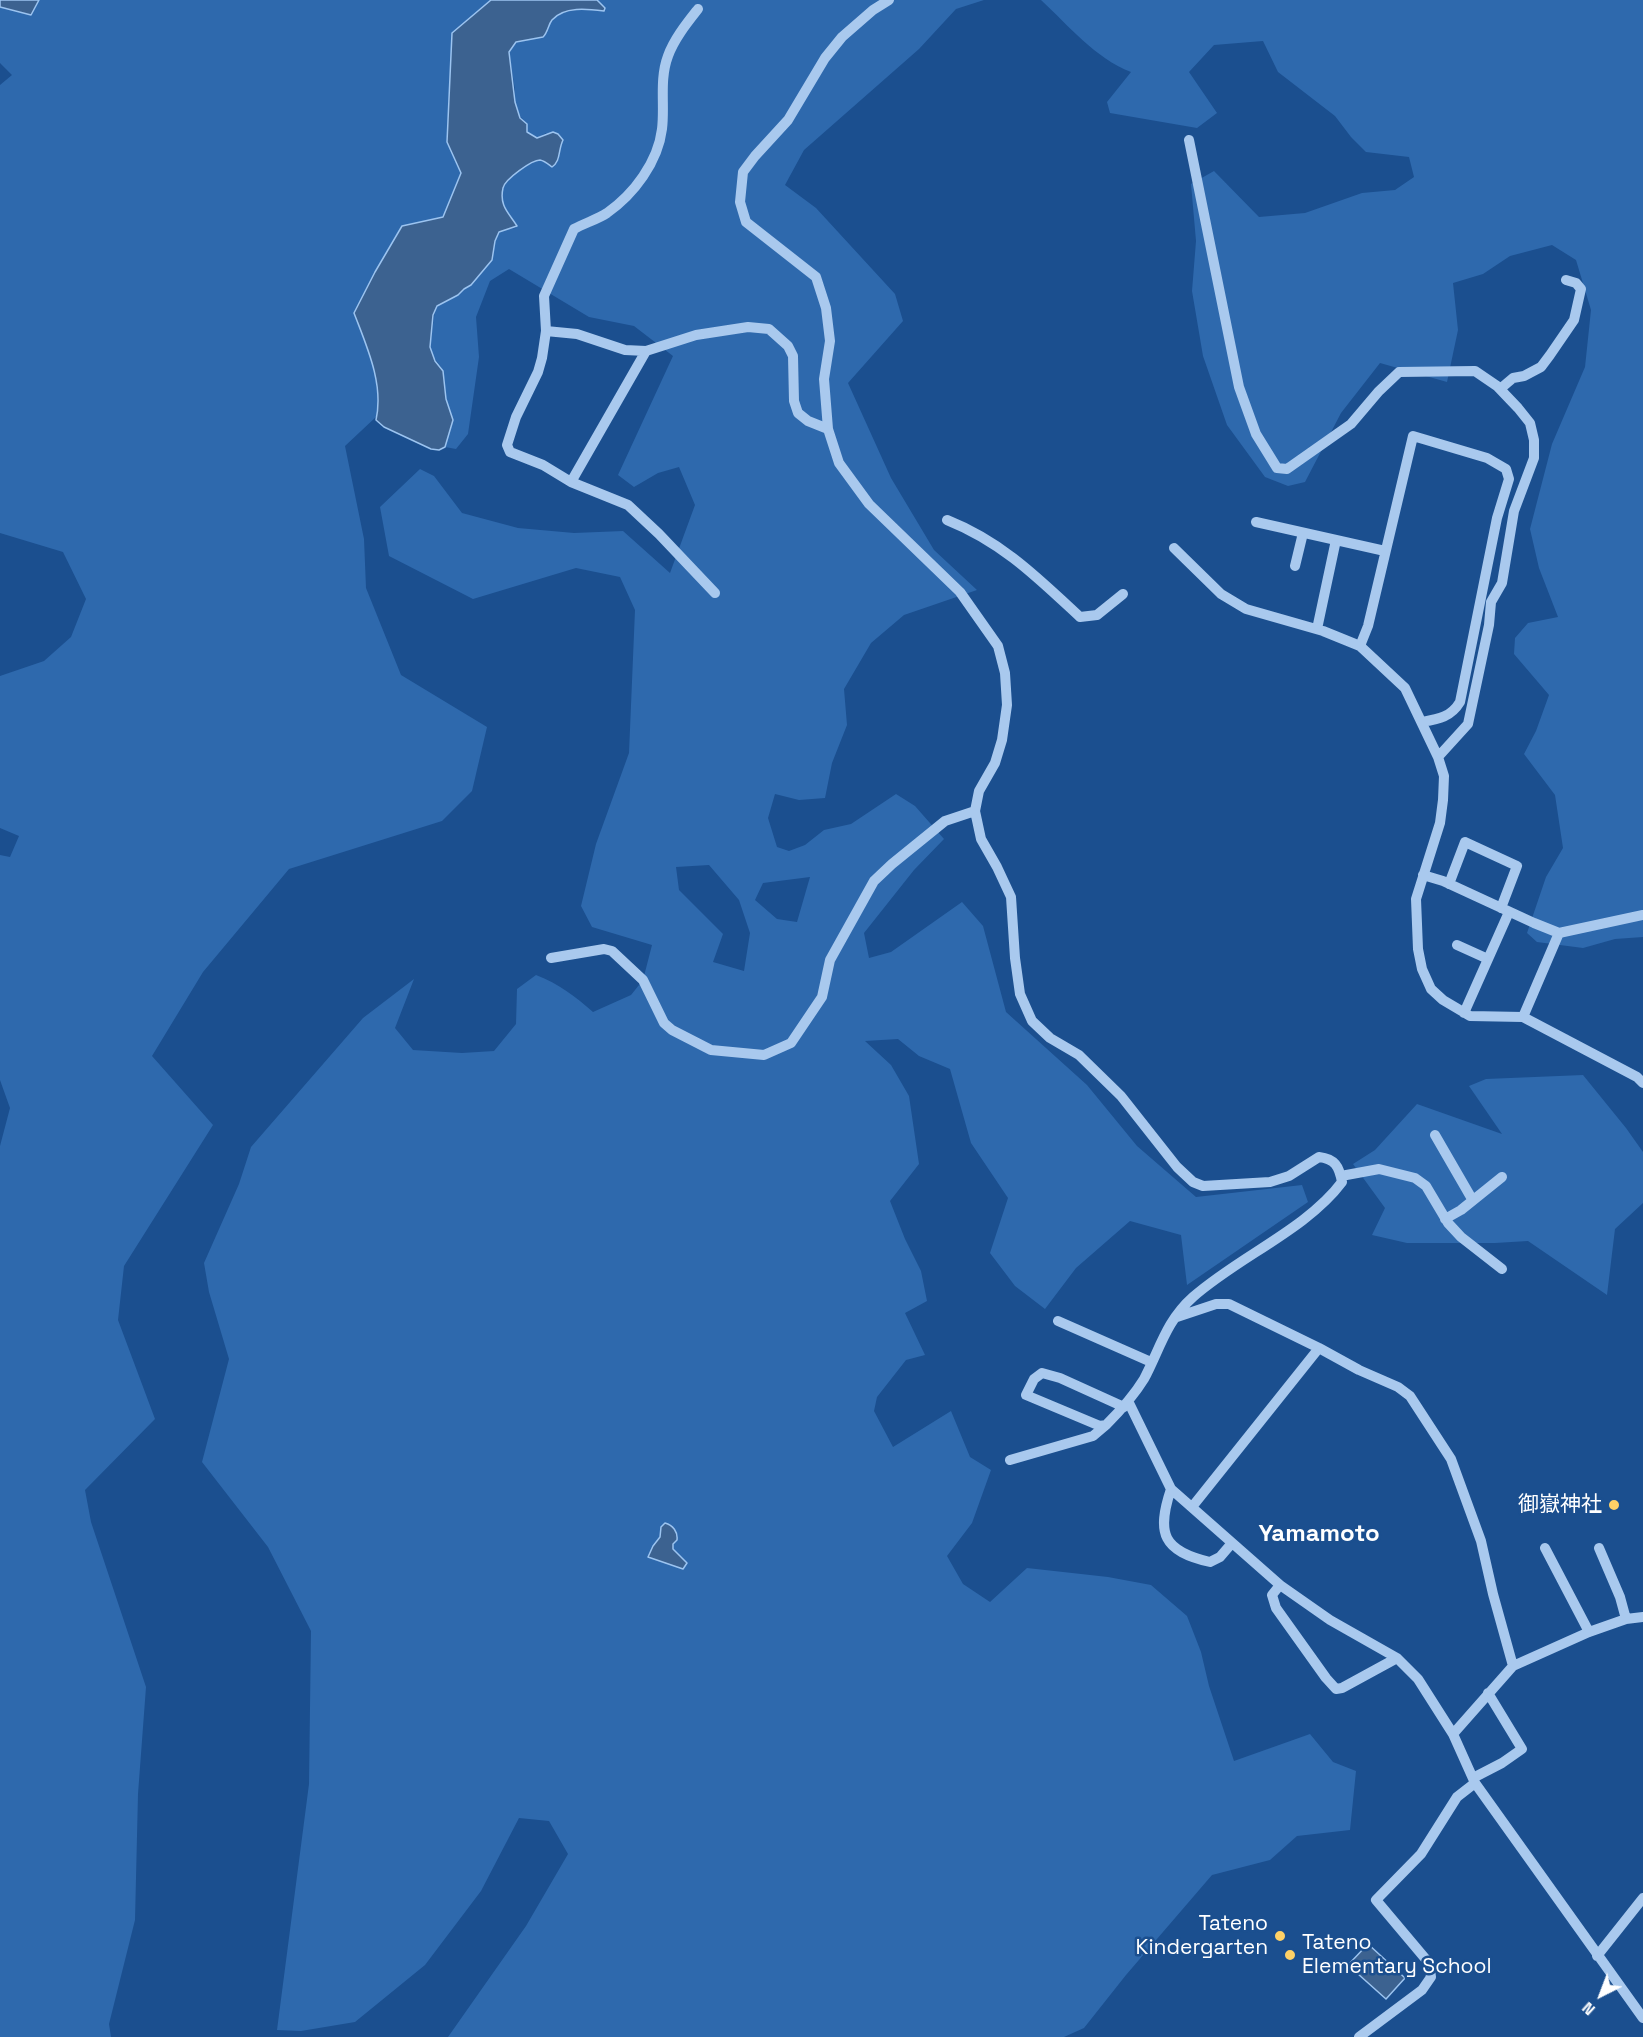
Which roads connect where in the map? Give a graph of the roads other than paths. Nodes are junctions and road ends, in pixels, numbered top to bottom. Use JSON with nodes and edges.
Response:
{"nodes":[{"id":1,"x":889,"y":0,"type":"edge"},
{"id":2,"x":698,"y":9,"type":"dead end"},
{"id":3,"x":1189,"y":140,"type":"dead end"},
{"id":4,"x":1566,"y":280,"type":"dead end"},
{"id":5,"x":546,"y":331,"type":"junction"},
{"id":6,"x":646,"y":351,"type":"junction"},
{"id":7,"x":1500,"y":389,"type":"junction"},
{"id":8,"x":828,"y":429,"type":"junction"},
{"id":9,"x":571,"y":482,"type":"junction"},
{"id":10,"x":947,"y":520,"type":"dead end"},
{"id":11,"x":1256,"y":522,"type":"dead end"},
{"id":12,"x":1303,"y":533,"type":"junction"},
{"id":13,"x":1336,"y":540,"type":"junction"},
{"id":14,"x":1174,"y":548,"type":"dead end"},
{"id":15,"x":1385,"y":551,"type":"junction"},
{"id":16,"x":1295,"y":566,"type":"dead end"},
{"id":17,"x":715,"y":593,"type":"dead end"},
{"id":18,"x":1123,"y":594,"type":"dead end"},
{"id":19,"x":1317,"y":629,"type":"junction"},
{"id":20,"x":1360,"y":646,"type":"junction"},
{"id":21,"x":1422,"y":723,"type":"junction"},
{"id":22,"x":1438,"y":757,"type":"junction"},
{"id":23,"x":975,"y":811,"type":"junction"},
{"id":24,"x":1423,"y":875,"type":"junction"},
{"id":25,"x":1449,"y":884,"type":"junction"},
{"id":26,"x":1505,"y":910,"type":"junction"},
{"id":27,"x":1643,"y":915,"type":"edge"},
{"id":28,"x":1559,"y":933,"type":"junction"},
{"id":29,"x":1457,"y":945,"type":"dead end"},
{"id":30,"x":551,"y":958,"type":"dead end"},
{"id":31,"x":1488,"y":959,"type":"junction"},
{"id":32,"x":1464,"y":1013,"type":"junction"},
{"id":33,"x":1523,"y":1017,"type":"junction"},
{"id":34,"x":1643,"y":1083,"type":"edge"},
{"id":35,"x":1435,"y":1135,"type":"dead end"},
{"id":36,"x":1341,"y":1176,"type":"junction"},
{"id":37,"x":1502,"y":1177,"type":"dead end"},
{"id":38,"x":1472,"y":1199,"type":"junction"},
{"id":39,"x":1445,"y":1219,"type":"junction"},
{"id":40,"x":1502,"y":1269,"type":"dead end"},
{"id":41,"x":1173,"y":1319,"type":"junction"},
{"id":42,"x":1058,"y":1322,"type":"dead end"},
{"id":43,"x":1319,"y":1348,"type":"junction"},
{"id":44,"x":1151,"y":1362,"type":"junction"},
{"id":45,"x":1127,"y":1405,"type":"junction"},
{"id":46,"x":1107,"y":1425,"type":"junction"},
{"id":47,"x":1010,"y":1460,"type":"dead end"},
{"id":48,"x":1171,"y":1489,"type":"junction"},
{"id":49,"x":1192,"y":1507,"type":"junction"},
{"id":50,"x":1232,"y":1543,"type":"junction"},
{"id":51,"x":1545,"y":1548,"type":"dead end"},
{"id":52,"x":1599,"y":1548,"type":"dead end"},
{"id":53,"x":1280,"y":1585,"type":"junction"},
{"id":54,"x":1643,"y":1617,"type":"edge"},
{"id":55,"x":1626,"y":1619,"type":"junction"},
{"id":56,"x":1589,"y":1632,"type":"junction"},
{"id":57,"x":1397,"y":1659,"type":"junction"},
{"id":58,"x":1513,"y":1666,"type":"junction"},
{"id":59,"x":1488,"y":1693,"type":"junction"},
{"id":60,"x":1453,"y":1734,"type":"junction"},
{"id":61,"x":1474,"y":1780,"type":"junction"},
{"id":62,"x":1643,"y":1898,"type":"edge"},
{"id":63,"x":1598,"y":1956,"type":"junction"},
{"id":64,"x":1643,"y":2018,"type":"edge"},
{"id":65,"x":1359,"y":2037,"type":"edge"}],
"edges":[{"from":1,"to":8,"type":"street"},
{"from":2,"to":5,"type":"street"},
{"from":3,"to":7,"type":"street"},
{"from":4,"to":7,"type":"street"},
{"from":5,"to":6,"type":"street"},
{"from":5,"to":9,"type":"street"},
{"from":6,"to":8,"type":"street"},
{"from":6,"to":9,"type":"street"},
{"from":7,"to":22,"type":"street"},
{"from":8,"to":23,"type":"street"},
{"from":9,"to":17,"type":"street"},
{"from":10,"to":18,"type":"street"},
{"from":11,"to":12,"type":"street"},
{"from":12,"to":13,"type":"street"},
{"from":12,"to":16,"type":"street"},
{"from":13,"to":15,"type":"street"},
{"from":13,"to":19,"type":"street"},
{"from":14,"to":19,"type":"street"},
{"from":15,"to":20,"type":"street"},
{"from":15,"to":21,"type":"street"},
{"from":19,"to":20,"type":"street"},
{"from":20,"to":21,"type":"street"},
{"from":21,"to":22,"type":"street"},
{"from":22,"to":24,"type":"street"},
{"from":23,"to":30,"type":"street"},
{"from":23,"to":36,"type":"street"},
{"from":24,"to":25,"type":"street"},
{"from":24,"to":32,"type":"street"},
{"from":25,"to":26,"type":"street"},
{"from":25,"to":26,"type":"street"},
{"from":26,"to":28,"type":"street"},
{"from":26,"to":31,"type":"street"},
{"from":27,"to":28,"type":"street"},
{"from":28,"to":33,"type":"street"},
{"from":29,"to":31,"type":"street"},
{"from":31,"to":32,"type":"street"},
{"from":32,"to":33,"type":"street"},
{"from":33,"to":34,"type":"street"},
{"from":35,"to":38,"type":"street"},
{"from":36,"to":39,"type":"street"},
{"from":36,"to":41,"type":"street"},
{"from":37,"to":38,"type":"street"},
{"from":38,"to":39,"type":"street"},
{"from":39,"to":40,"type":"street"},
{"from":41,"to":43,"type":"street"},
{"from":41,"to":44,"type":"street"},
{"from":42,"to":44,"type":"street"},
{"from":43,"to":49,"type":"street"},
{"from":43,"to":58,"type":"street"},
{"from":44,"to":45,"type":"street"},
{"from":45,"to":46,"type":"street"},
{"from":45,"to":46,"type":"street"},
{"from":45,"to":48,"type":"street"},
{"from":46,"to":47,"type":"street"},
{"from":48,"to":49,"type":"street"},
{"from":48,"to":50,"type":"street"},
{"from":49,"to":50,"type":"street"},
{"from":50,"to":53,"type":"street"},
{"from":51,"to":56,"type":"street"},
{"from":52,"to":55,"type":"street"},
{"from":53,"to":57,"type":"street"},
{"from":53,"to":57,"type":"street"},
{"from":54,"to":55,"type":"street"},
{"from":55,"to":56,"type":"street"},
{"from":56,"to":58,"type":"street"},
{"from":57,"to":60,"type":"street"},
{"from":58,"to":59,"type":"street"},
{"from":59,"to":60,"type":"street"},
{"from":59,"to":61,"type":"street"},
{"from":60,"to":61,"type":"street"},
{"from":61,"to":63,"type":"street"},
{"from":61,"to":65,"type":"street"},
{"from":62,"to":63,"type":"street"},
{"from":63,"to":64,"type":"street"}]}
